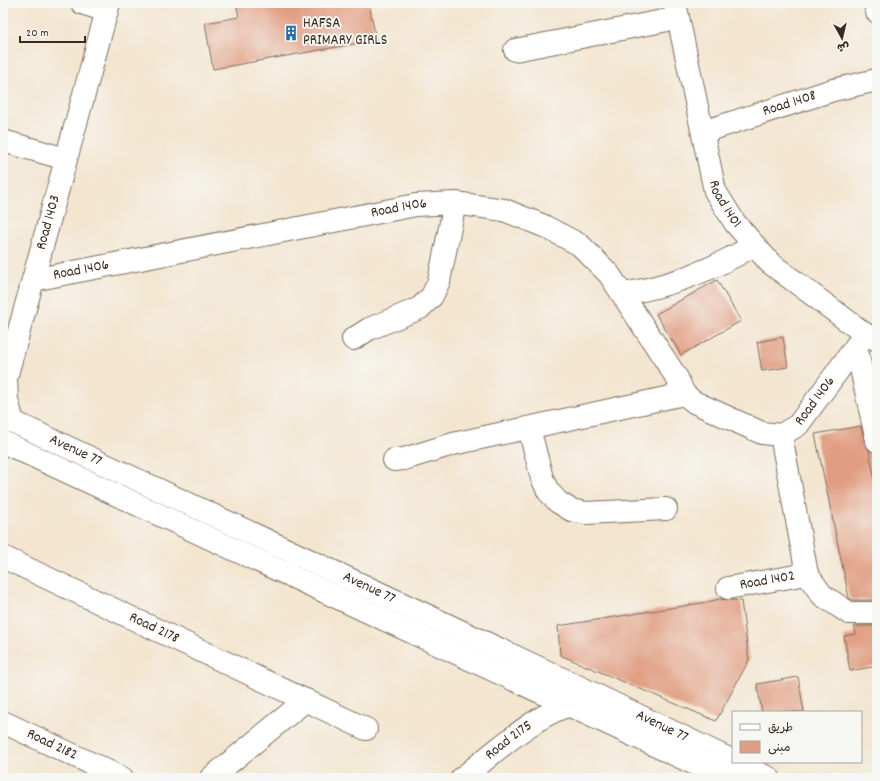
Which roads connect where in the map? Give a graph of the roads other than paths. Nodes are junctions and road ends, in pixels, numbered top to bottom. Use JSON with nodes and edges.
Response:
{"nodes":[{"id":1,"x":82,"y":3,"type":"edge"},
{"id":2,"x":875,"y":3,"type":"edge"},
{"id":3,"x":108,"y":7,"type":"edge"},
{"id":4,"x":677,"y":11,"type":"edge"},
{"id":5,"x":877,"y":12,"type":"edge"},
{"id":6,"x":515,"y":50,"type":"dead end"},
{"id":7,"x":877,"y":80,"type":"edge"},
{"id":8,"x":703,"y":132,"type":"junction"},
{"id":9,"x":3,"y":141,"type":"edge"},
{"id":10,"x":66,"y":159,"type":"junction"},
{"id":11,"x":455,"y":203,"type":"junction"},
{"id":12,"x":754,"y":245,"type":"junction"},
{"id":13,"x":33,"y":280,"type":"junction"},
{"id":14,"x":623,"y":294,"type":"junction"},
{"id":15,"x":353,"y":339,"type":"dead end"},
{"id":16,"x":866,"y":340,"type":"edge"},
{"id":17,"x":5,"y":380,"type":"edge"},
{"id":18,"x":684,"y":394,"type":"junction"},
{"id":19,"x":8,"y":420,"type":"edge"},
{"id":20,"x":529,"y":428,"type":"junction"},
{"id":21,"x":781,"y":435,"type":"junction"},
{"id":22,"x":877,"y":441,"type":"edge"},
{"id":23,"x":3,"y":442,"type":"edge"},
{"id":24,"x":394,"y":460,"type":"dead end"},
{"id":25,"x":666,"y":509,"type":"dead end"},
{"id":26,"x":3,"y":557,"type":"edge"},
{"id":27,"x":807,"y":574,"type":"junction"},
{"id":28,"x":728,"y":588,"type":"dead end"},
{"id":29,"x":877,"y":613,"type":"edge"},
{"id":30,"x":534,"y":688,"type":"junction"},
{"id":31,"x":306,"y":700,"type":"junction"},
{"id":32,"x":571,"y":706,"type":"junction"},
{"id":33,"x":538,"y":719,"type":"junction"},
{"id":34,"x":3,"y":722,"type":"edge"},
{"id":35,"x":366,"y":729,"type":"dead end"},
{"id":36,"x":732,"y":760,"type":"edge"},
{"id":37,"x":738,"y":763,"type":"edge"},
{"id":38,"x":122,"y":778,"type":"edge"},
{"id":39,"x":210,"y":778,"type":"edge"},
{"id":40,"x":462,"y":778,"type":"edge"},
{"id":41,"x":726,"y":778,"type":"edge"},
{"id":42,"x":768,"y":778,"type":"edge"}],
"edges":[{"from":1,"to":3,"type":"street"},
{"from":2,"to":5,"type":"street"},
{"from":3,"to":10,"type":"street","name":"Road 1403"},
{"from":4,"to":6,"type":"street"},
{"from":4,"to":8,"type":"street","name":"Road 1401"},
{"from":7,"to":8,"type":"street","name":"Road 1408"},
{"from":8,"to":12,"type":"street","name":"Road 1401"},
{"from":9,"to":10,"type":"street"},
{"from":10,"to":13,"type":"street","name":"Road 1403"},
{"from":11,"to":13,"type":"street","name":"Road 1406"},
{"from":11,"to":14,"type":"street","name":"Road 1406"},
{"from":11,"to":15,"type":"street"},
{"from":12,"to":14,"type":"street"},
{"from":12,"to":16,"type":"street","name":"Road 1401"},
{"from":13,"to":17,"type":"street","name":"Road 1403"},
{"from":14,"to":18,"type":"street","name":"Road 1406"},
{"from":16,"to":21,"type":"street","name":"Road 1406"},
{"from":16,"to":22,"type":"street"},
{"from":17,"to":19,"type":"street","name":"Road 1403"},
{"from":18,"to":20,"type":"street"},
{"from":18,"to":21,"type":"street","name":"Road 1406"},
{"from":19,"to":36,"type":"street","name":"Avenue 77"},
{"from":20,"to":24,"type":"street"},
{"from":20,"to":25,"type":"street"},
{"from":21,"to":27,"type":"street"},
{"from":23,"to":30,"type":"street","name":"Avenue 77"},
{"from":26,"to":31,"type":"street","name":"Road 2178"},
{"from":27,"to":28,"type":"street","name":"Road 1402"},
{"from":27,"to":29,"type":"street"},
{"from":30,"to":32,"type":"street","name":"Avenue 77"},
{"from":30,"to":33,"type":"street","name":"Road 2175"},
{"from":31,"to":35,"type":"street","name":"Road 2178"},
{"from":31,"to":39,"type":"street"},
{"from":32,"to":33,"type":"street","name":"Road 2175"},
{"from":32,"to":41,"type":"street","name":"Avenue 77"},
{"from":33,"to":40,"type":"street","name":"Road 2175"},
{"from":34,"to":38,"type":"street","name":"Road 2182"},
{"from":37,"to":42,"type":"street","name":"Avenue 77"}]}
